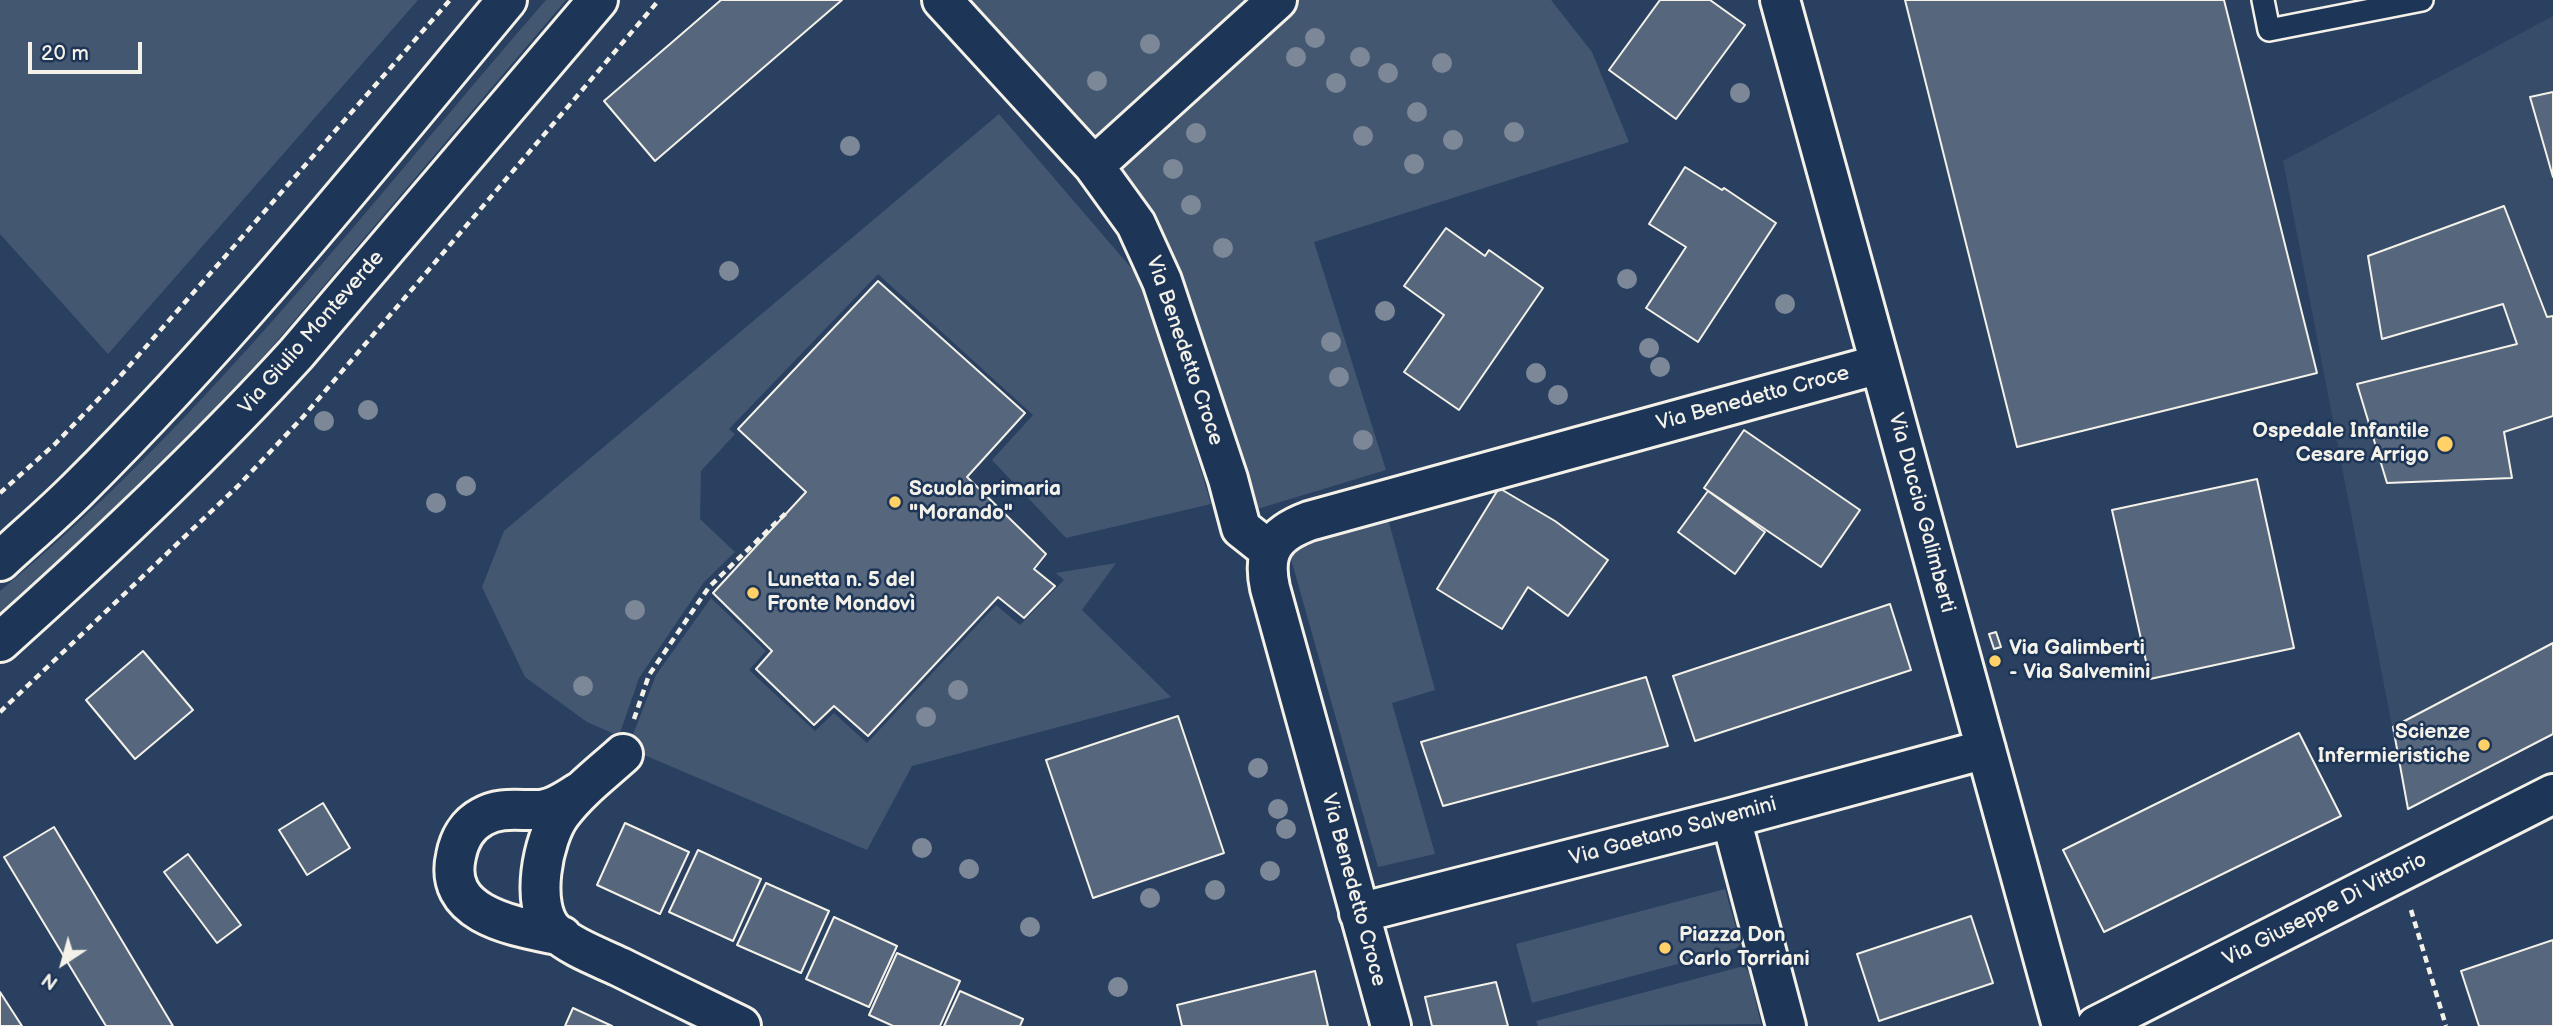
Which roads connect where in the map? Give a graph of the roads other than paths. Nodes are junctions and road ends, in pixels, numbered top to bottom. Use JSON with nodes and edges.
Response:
{"nodes":[{"id":1,"x":508,"y":0,"type":"edge"},
{"id":2,"x":598,"y":0,"type":"edge"},
{"id":3,"x":943,"y":0,"type":"edge"},
{"id":4,"x":1277,"y":0,"type":"edge"},
{"id":5,"x":1780,"y":0,"type":"edge"},
{"id":6,"x":2263,"y":0,"type":"edge"},
{"id":7,"x":2422,"y":0,"type":"edge"},
{"id":8,"x":1094,"y":166,"type":"junction"},
{"id":9,"x":1880,"y":364,"type":"junction"},
{"id":10,"x":1270,"y":551,"type":"junction"},
{"id":11,"x":0,"y":561,"type":"edge"},
{"id":12,"x":0,"y":642,"type":"edge"},
{"id":13,"x":1986,"y":749,"type":"junction"},
{"id":14,"x":622,"y":754,"type":"road end"},
{"id":15,"x":591,"y":783,"type":"junction"},
{"id":16,"x":2553,"y":794,"type":"edge"},
{"id":17,"x":1731,"y":818,"type":"junction"},
{"id":18,"x":1359,"y":913,"type":"junction"},
{"id":19,"x":562,"y":936,"type":"junction"},
{"id":20,"x":741,"y":1026,"type":"edge"},
{"id":21,"x":1391,"y":1026,"type":"edge"},
{"id":22,"x":1786,"y":1026,"type":"edge"},
{"id":23,"x":2062,"y":1026,"type":"edge"},
{"id":24,"x":2096,"y":1026,"type":"edge"}],
"edges":[{"from":1,"to":11,"type":"street"},
{"from":2,"to":12,"type":"street","name":"Via Giulio Monteverde"},
{"from":3,"to":8,"type":"street","name":"Via Benedetto Croce"},
{"from":4,"to":8,"type":"street"},
{"from":5,"to":9,"type":"street","name":"Via Duccio Galimberti"},
{"from":6,"to":7,"type":"lane"},
{"from":8,"to":10,"type":"street","name":"Via Benedetto Croce"},
{"from":9,"to":10,"type":"street","name":"Via Benedetto Croce"},
{"from":9,"to":13,"type":"street","name":"Via Duccio Galimberti"},
{"from":10,"to":18,"type":"street","name":"Via Benedetto Croce"},
{"from":13,"to":17,"type":"street","name":"Via Gaetano Salvemini"},
{"from":13,"to":23,"type":"street","name":"Via Duccio Galimberti"},
{"from":14,"to":15,"type":"street"},
{"from":15,"to":19,"type":"street"},
{"from":15,"to":19,"type":"street"},
{"from":16,"to":24,"type":"street","name":"Via Giuseppe Di Vittorio"},
{"from":17,"to":18,"type":"street","name":"Via Gaetano Salvemini"},
{"from":17,"to":22,"type":"street"},
{"from":18,"to":21,"type":"street","name":"Via Benedetto Croce"},
{"from":19,"to":20,"type":"street"}]}
